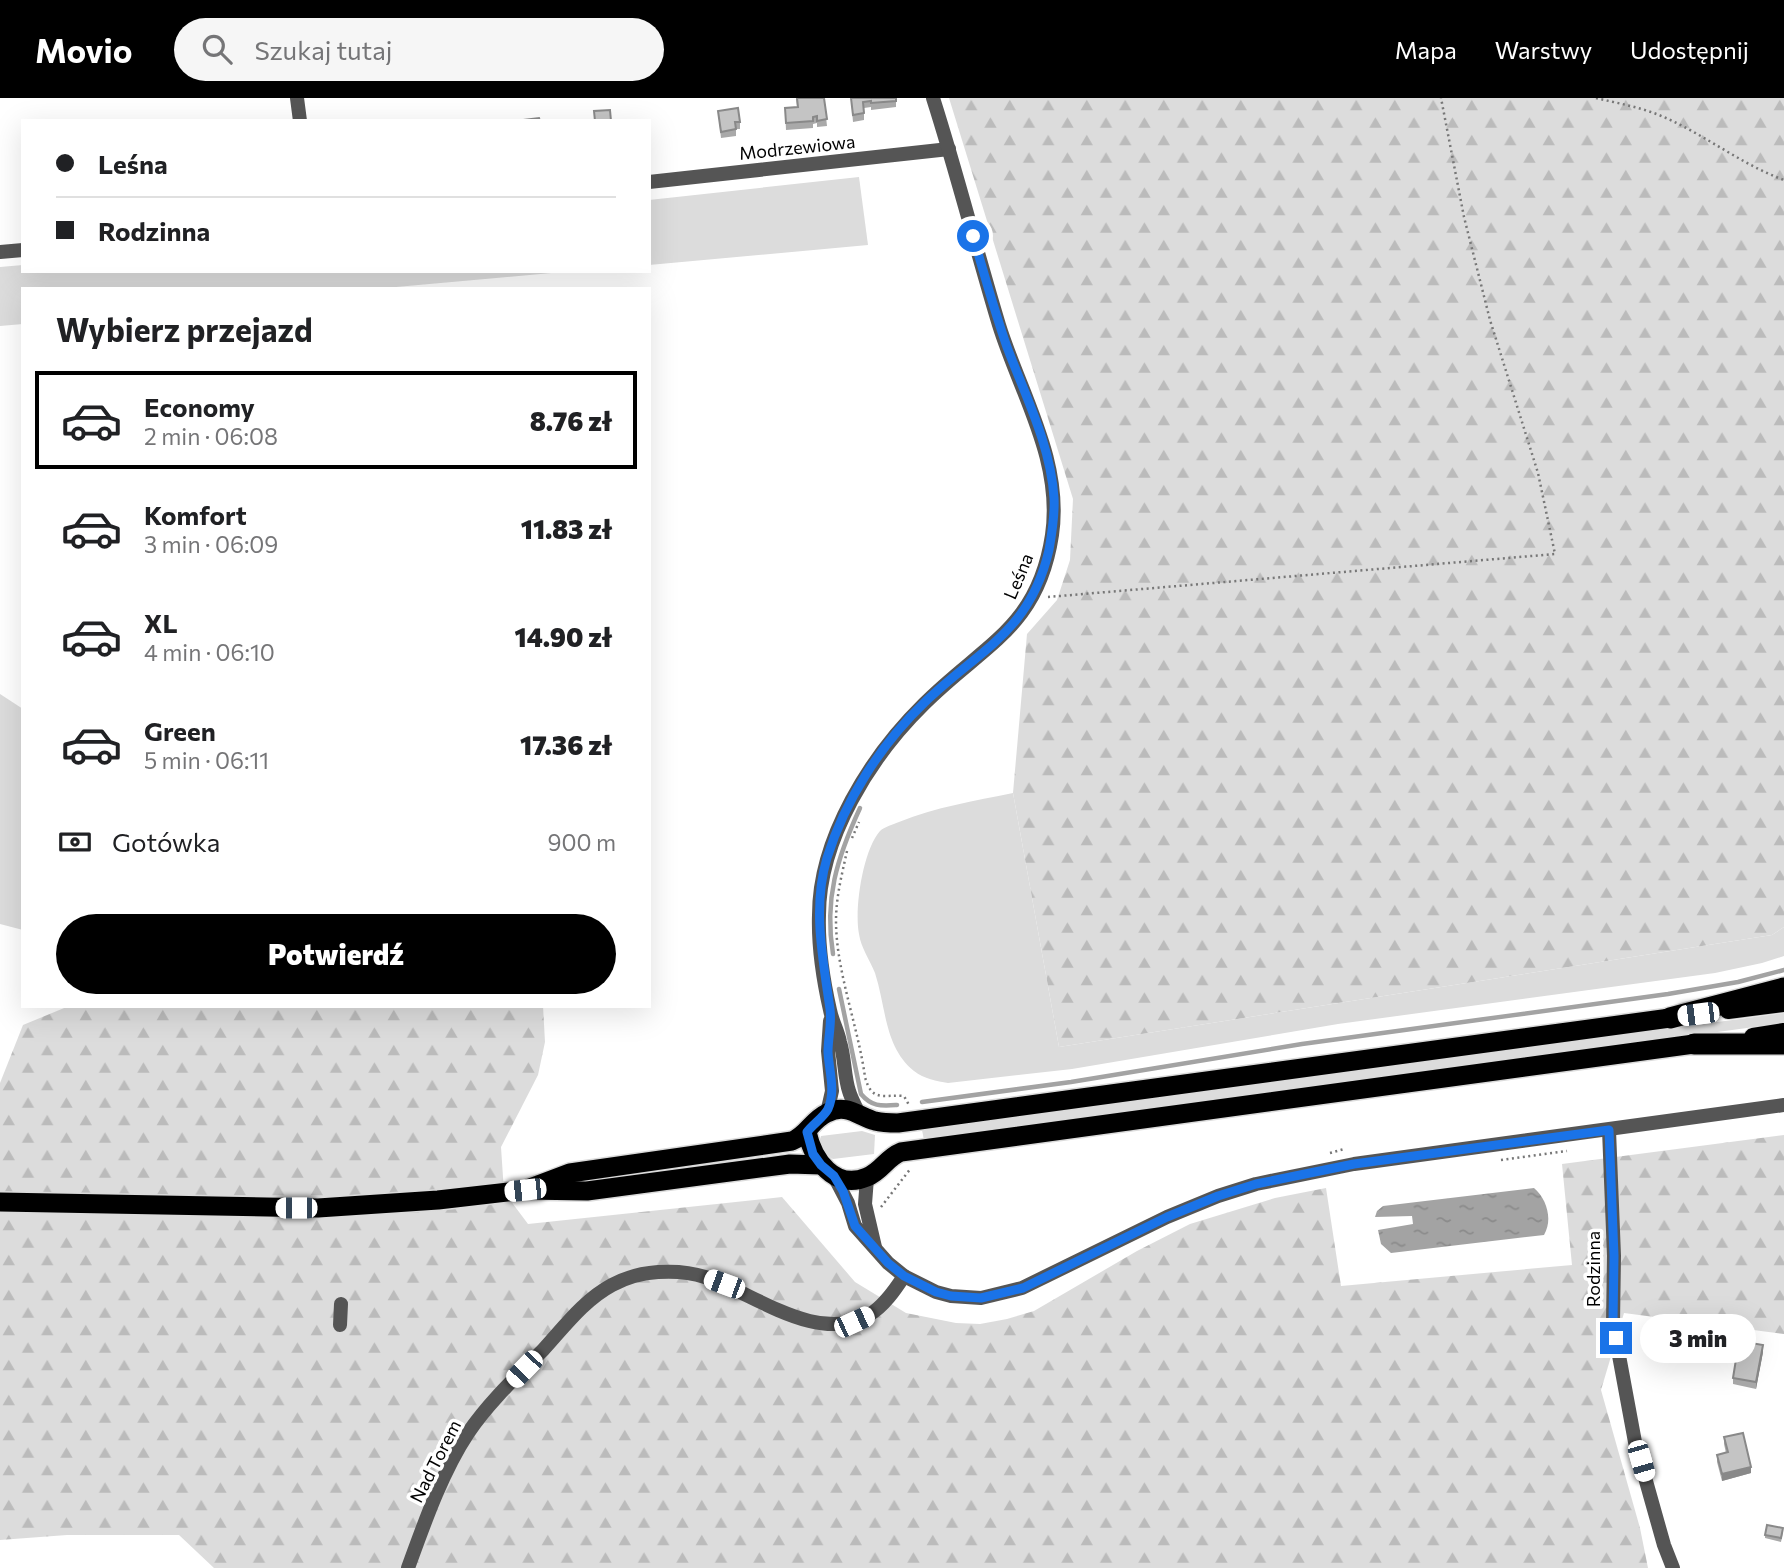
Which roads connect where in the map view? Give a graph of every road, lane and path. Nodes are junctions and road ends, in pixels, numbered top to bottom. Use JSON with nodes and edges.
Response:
{"nodes":[{"id":1,"x":297,"y":98,"type":"edge"},
{"id":2,"x":933,"y":98,"type":"edge"},
{"id":3,"x":1441,"y":98,"type":"edge"},
{"id":4,"x":1596,"y":98,"type":"edge"},
{"id":5,"x":300,"y":119,"type":"edge"},
{"id":6,"x":949,"y":149,"type":"junction"},
{"id":7,"x":1784,"y":180,"type":"edge"},
{"id":8,"x":651,"y":182,"type":"edge"},
{"id":9,"x":21,"y":250,"type":"edge"},
{"id":10,"x":0,"y":252,"type":"edge"},
{"id":11,"x":1033,"y":598,"type":"junction"},
{"id":12,"x":860,"y":821,"type":"dead end"},
{"id":13,"x":1784,"y":988,"type":"edge"},
{"id":14,"x":1784,"y":1003,"type":"edge"},
{"id":15,"x":830,"y":1013,"type":"junction"},
{"id":16,"x":1670,"y":1018,"type":"junction"},
{"id":17,"x":1784,"y":1032,"type":"edge"},
{"id":18,"x":1694,"y":1044,"type":"junction"},
{"id":19,"x":1784,"y":1044,"type":"edge"},
{"id":20,"x":1784,"y":1105,"type":"edge"},
{"id":21,"x":911,"y":1111,"type":"dead end"},
{"id":22,"x":827,"y":1113,"type":"junction"},
{"id":23,"x":866,"y":1116,"type":"junction"},
{"id":24,"x":1609,"y":1130,"type":"junction"},
{"id":25,"x":807,"y":1132,"type":"junction"},
{"id":26,"x":887,"y":1160,"type":"junction"},
{"id":27,"x":828,"y":1171,"type":"junction"},
{"id":28,"x":867,"y":1178,"type":"junction"},
{"id":29,"x":525,"y":1190,"type":"junction"},
{"id":30,"x":0,"y":1202,"type":"edge"},
{"id":31,"x":876,"y":1248,"type":"junction"},
{"id":32,"x":904,"y":1276,"type":"junction"},
{"id":33,"x":341,"y":1304,"type":"dead end"},
{"id":34,"x":340,"y":1325,"type":"dead end"},
{"id":35,"x":408,"y":1568,"type":"edge"},
{"id":36,"x":1673,"y":1568,"type":"edge"}],
"edges":[{"from":1,"to":5,"type":"street"},
{"from":2,"to":6,"type":"street","name":"Leśna"},
{"from":3,"to":11,"type":"path"},
{"from":4,"to":7,"type":"path"},
{"from":6,"to":8,"type":"street","name":"Modrzewiowa"},
{"from":6,"to":11,"type":"street","name":"Leśna"},
{"from":9,"to":10,"type":"street"},
{"from":11,"to":15,"type":"street","name":"Leśna"},
{"from":12,"to":21,"type":"path"},
{"from":13,"to":16,"type":"highway"},
{"from":14,"to":16,"type":"main road"},
{"from":15,"to":22,"type":"street","name":"Leśna"},
{"from":15,"to":23,"type":"street","name":"Leśna"},
{"from":16,"to":23,"type":"highway"},
{"from":17,"to":18,"type":"main road"},
{"from":18,"to":19,"type":"highway"},
{"from":18,"to":26,"type":"highway"},
{"from":20,"to":24,"type":"street"},
{"from":22,"to":23,"type":"highway"},
{"from":22,"to":25,"type":"highway"},
{"from":23,"to":26,"type":"highway"},
{"from":24,"to":32,"type":"street"},
{"from":24,"to":36,"type":"street","name":"Rodzinna"},
{"from":25,"to":27,"type":"highway"},
{"from":25,"to":29,"type":"highway"},
{"from":26,"to":28,"type":"highway"},
{"from":27,"to":28,"type":"highway"},
{"from":27,"to":29,"type":"highway"},
{"from":27,"to":31,"type":"street"},
{"from":28,"to":31,"type":"street"},
{"from":29,"to":30,"type":"highway"},
{"from":31,"to":32,"type":"street"},
{"from":32,"to":35,"type":"street","name":"Nad Torem"},
{"from":33,"to":34,"type":"street"}]}
